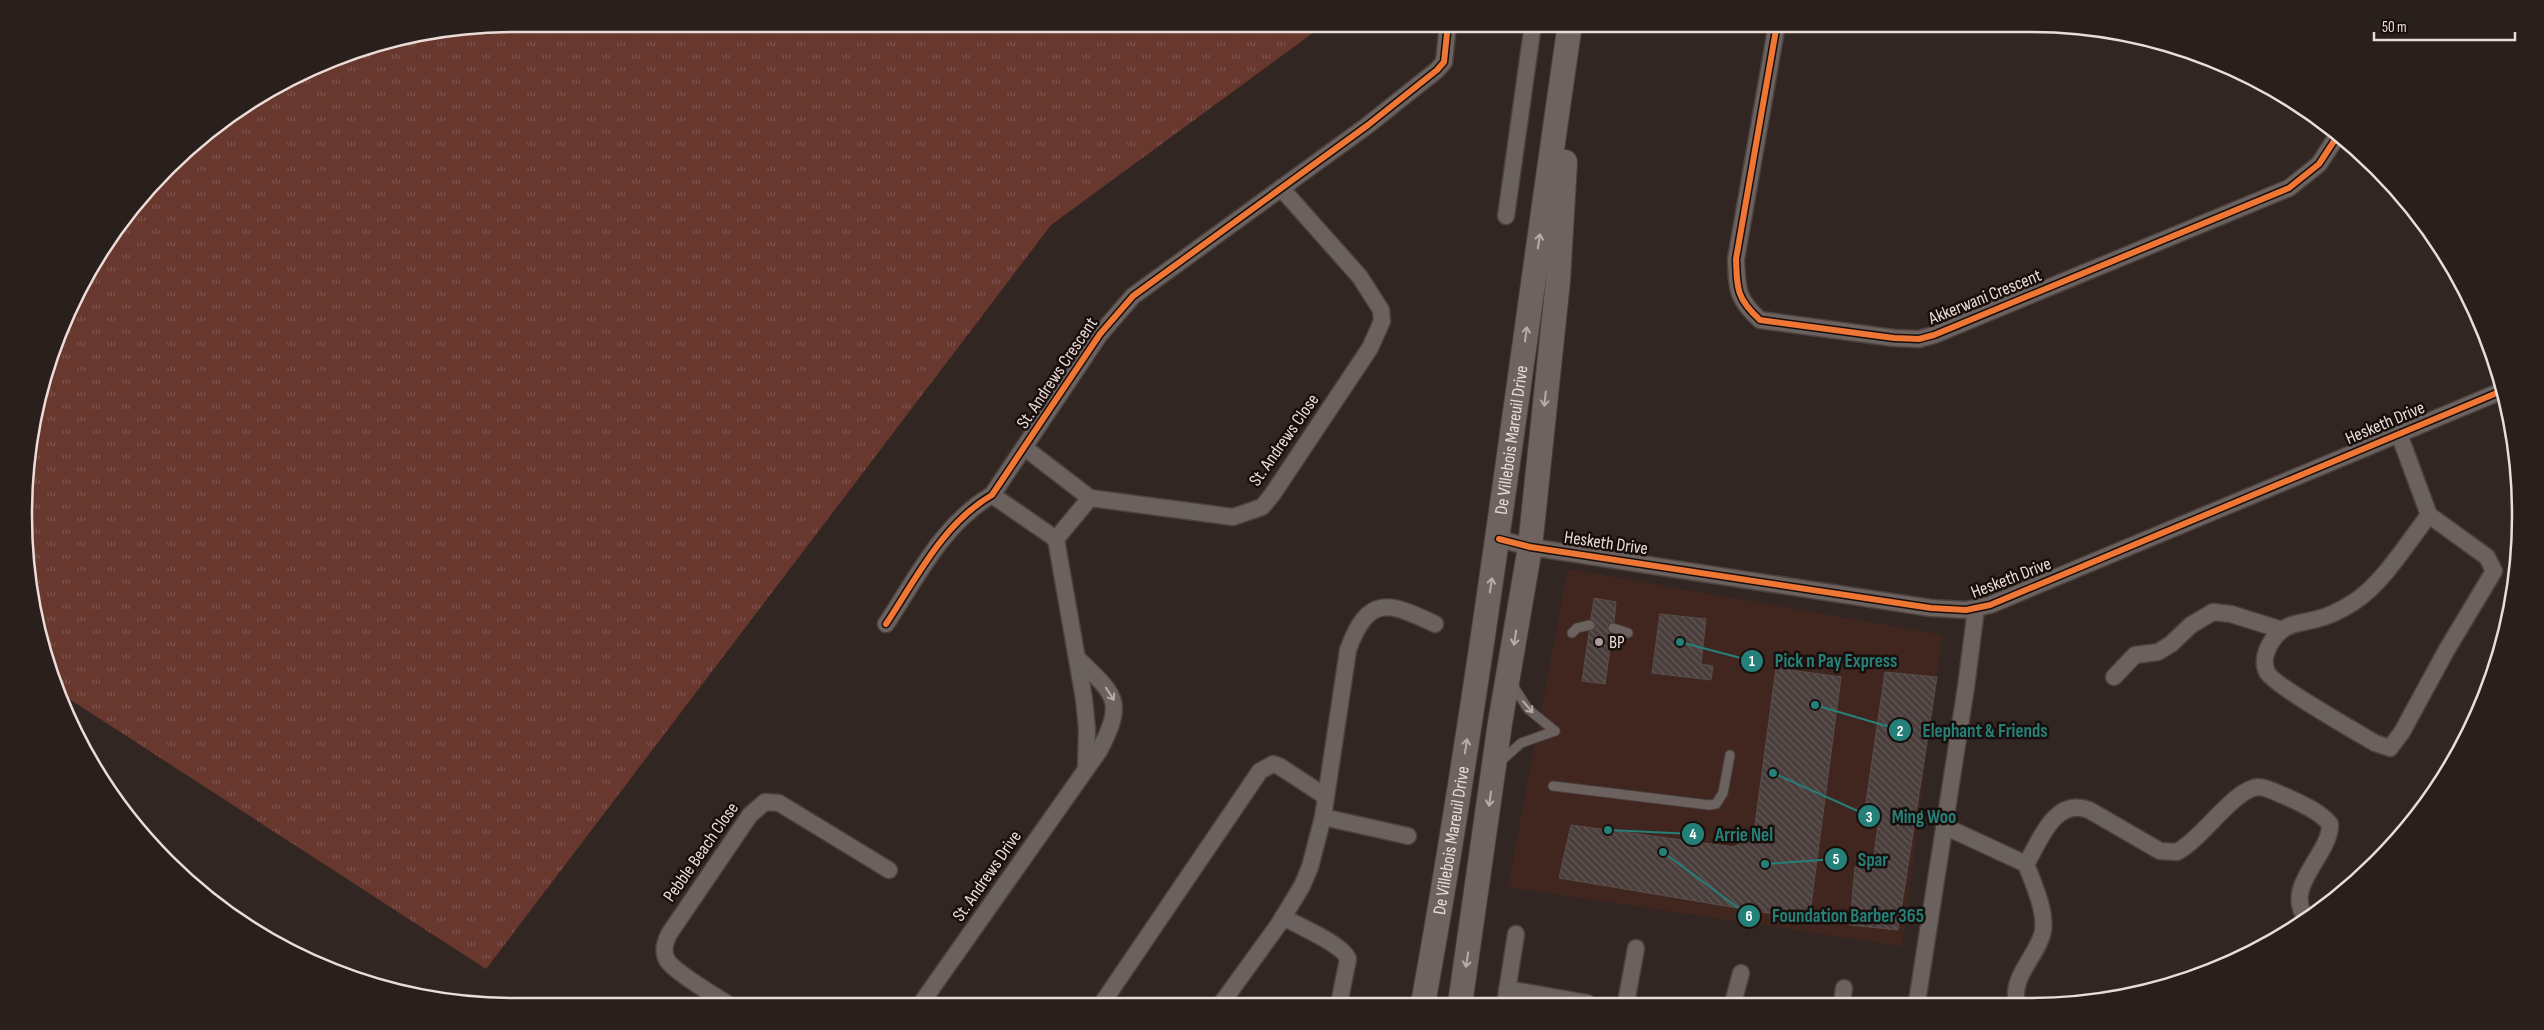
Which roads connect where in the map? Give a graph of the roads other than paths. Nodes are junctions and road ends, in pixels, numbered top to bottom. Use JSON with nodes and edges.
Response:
{"nodes":[{"id":1,"x":1447,"y":32,"type":"edge"},
{"id":2,"x":1532,"y":32,"type":"edge"},
{"id":3,"x":1569,"y":32,"type":"edge"},
{"id":4,"x":1578,"y":32,"type":"edge"},
{"id":5,"x":1776,"y":32,"type":"edge"},
{"id":6,"x":2334,"y":141,"type":"edge"},
{"id":7,"x":1281,"y":188,"type":"junction"},
{"id":8,"x":1506,"y":216,"type":"dead end"},
{"id":9,"x":2496,"y":393,"type":"edge"},
{"id":10,"x":2399,"y":434,"type":"junction"},
{"id":11,"x":1026,"y":448,"type":"junction"},
{"id":12,"x":992,"y":495,"type":"junction"},
{"id":13,"x":1090,"y":498,"type":"junction"},
{"id":14,"x":2429,"y":515,"type":"junction"},
{"id":15,"x":1499,"y":538,"type":"junction"},
{"id":16,"x":1056,"y":539,"type":"junction"},
{"id":17,"x":1530,"y":547,"type":"junction"},
{"id":18,"x":1976,"y":608,"type":"junction"},
{"id":19,"x":886,"y":624,"type":"dead end"},
{"id":20,"x":1435,"y":624,"type":"dead end"},
{"id":21,"x":1590,"y":625,"type":"dead end"},
{"id":22,"x":1613,"y":628,"type":"dead end"},
{"id":23,"x":2282,"y":630,"type":"junction"},
{"id":24,"x":1572,"y":632,"type":"dead end"},
{"id":25,"x":1628,"y":633,"type":"dead end"},
{"id":26,"x":1077,"y":658,"type":"junction"},
{"id":27,"x":1508,"y":677,"type":"junction"},
{"id":28,"x":2114,"y":677,"type":"dead end"},
{"id":29,"x":1730,"y":755,"type":"dead end"},
{"id":30,"x":1494,"y":768,"type":"junction"},
{"id":31,"x":1086,"y":769,"type":"junction"},
{"id":32,"x":1553,"y":786,"type":"dead end"},
{"id":33,"x":1325,"y":796,"type":"junction"},
{"id":34,"x":1323,"y":817,"type":"junction"},
{"id":35,"x":1944,"y":826,"type":"junction"},
{"id":36,"x":1408,"y":836,"type":"dead end"},
{"id":37,"x":2026,"y":864,"type":"junction"},
{"id":38,"x":889,"y":870,"type":"dead end"},
{"id":39,"x":2304,"y":911,"type":"edge"},
{"id":40,"x":1283,"y":917,"type":"junction"},
{"id":41,"x":1516,"y":934,"type":"dead end"},
{"id":42,"x":1636,"y":948,"type":"dead end"},
{"id":43,"x":1741,"y":973,"type":"dead end"},
{"id":44,"x":1506,"y":996,"type":"edge"},
{"id":45,"x":719,"y":998,"type":"edge"},
{"id":46,"x":925,"y":998,"type":"edge"},
{"id":47,"x":1107,"y":998,"type":"edge"},
{"id":48,"x":1225,"y":998,"type":"edge"},
{"id":49,"x":1340,"y":998,"type":"edge"},
{"id":50,"x":1424,"y":998,"type":"edge"},
{"id":51,"x":1461,"y":998,"type":"edge"},
{"id":52,"x":1529,"y":998,"type":"edge"},
{"id":53,"x":1627,"y":998,"type":"edge"},
{"id":54,"x":1734,"y":998,"type":"edge"},
{"id":55,"x":1918,"y":998,"type":"edge"},
{"id":56,"x":2016,"y":998,"type":"edge"}],
"edges":[{"from":1,"to":7,"type":"street","name":"St. Andrews Crescent"},
{"from":2,"to":8,"type":"street"},
{"from":15,"to":3,"type":"main road","name":"De Villebois Mareuil Drive","one_way":true},
{"from":4,"to":17,"type":"main road","name":"De Villebois Mareuil Drive","one_way":true},
{"from":5,"to":6,"type":"street","name":"Akkerwani Crescent"},
{"from":7,"to":11,"type":"street","name":"St. Andrews Crescent"},
{"from":7,"to":13,"type":"street","name":"St. Andrews Close"},
{"from":9,"to":10,"type":"street","name":"Hesketh Drive"},
{"from":10,"to":14,"type":"street"},
{"from":10,"to":18,"type":"street","name":"Hesketh Drive"},
{"from":11,"to":12,"type":"street","name":"St. Andrews Crescent"},
{"from":11,"to":13,"type":"street"},
{"from":12,"to":16,"type":"street"},
{"from":12,"to":19,"type":"street","name":"St. Andrews Crescent"},
{"from":13,"to":16,"type":"street"},
{"from":14,"to":23,"type":"street"},
{"from":14,"to":23,"type":"street"},
{"from":15,"to":17,"type":"street","name":"Hesketh Drive"},
{"from":50,"to":15,"type":"main road","name":"De Villebois Mareuil Drive","one_way":true},
{"from":16,"to":26,"type":"street"},
{"from":17,"to":18,"type":"street","name":"Hesketh Drive"},
{"from":17,"to":27,"type":"main road","name":"De Villebois Mareuil Drive","one_way":true},
{"from":18,"to":35,"type":"street"},
{"from":20,"to":33,"type":"street"},
{"from":21,"to":24,"type":"lane"},
{"from":22,"to":25,"type":"lane"},
{"from":23,"to":28,"type":"street"},
{"from":26,"to":31,"type":"street"},
{"from":26,"to":31,"type":"street","name":"St. Andrews Drive","one_way":true},
{"from":27,"to":30,"type":"main road","name":"De Villebois Mareuil Drive"},
{"from":27,"to":30,"type":"lane","one_way":true},
{"from":29,"to":32,"type":"lane"},
{"from":30,"to":51,"type":"main road","name":"De Villebois Mareuil Drive","one_way":true},
{"from":31,"to":46,"type":"street","name":"St. Andrews Drive"},
{"from":33,"to":34,"type":"street"},
{"from":33,"to":47,"type":"street"},
{"from":34,"to":36,"type":"street"},
{"from":34,"to":40,"type":"street"},
{"from":35,"to":37,"type":"street"},
{"from":35,"to":55,"type":"street"},
{"from":37,"to":39,"type":"street"},
{"from":37,"to":56,"type":"street"},
{"from":38,"to":45,"type":"street","name":"Pebble Beach Close"},
{"from":40,"to":48,"type":"street"},
{"from":40,"to":49,"type":"street"},
{"from":41,"to":44,"type":"street"},
{"from":42,"to":53,"type":"street"},
{"from":43,"to":54,"type":"street"},
{"from":44,"to":52,"type":"street"}]}
